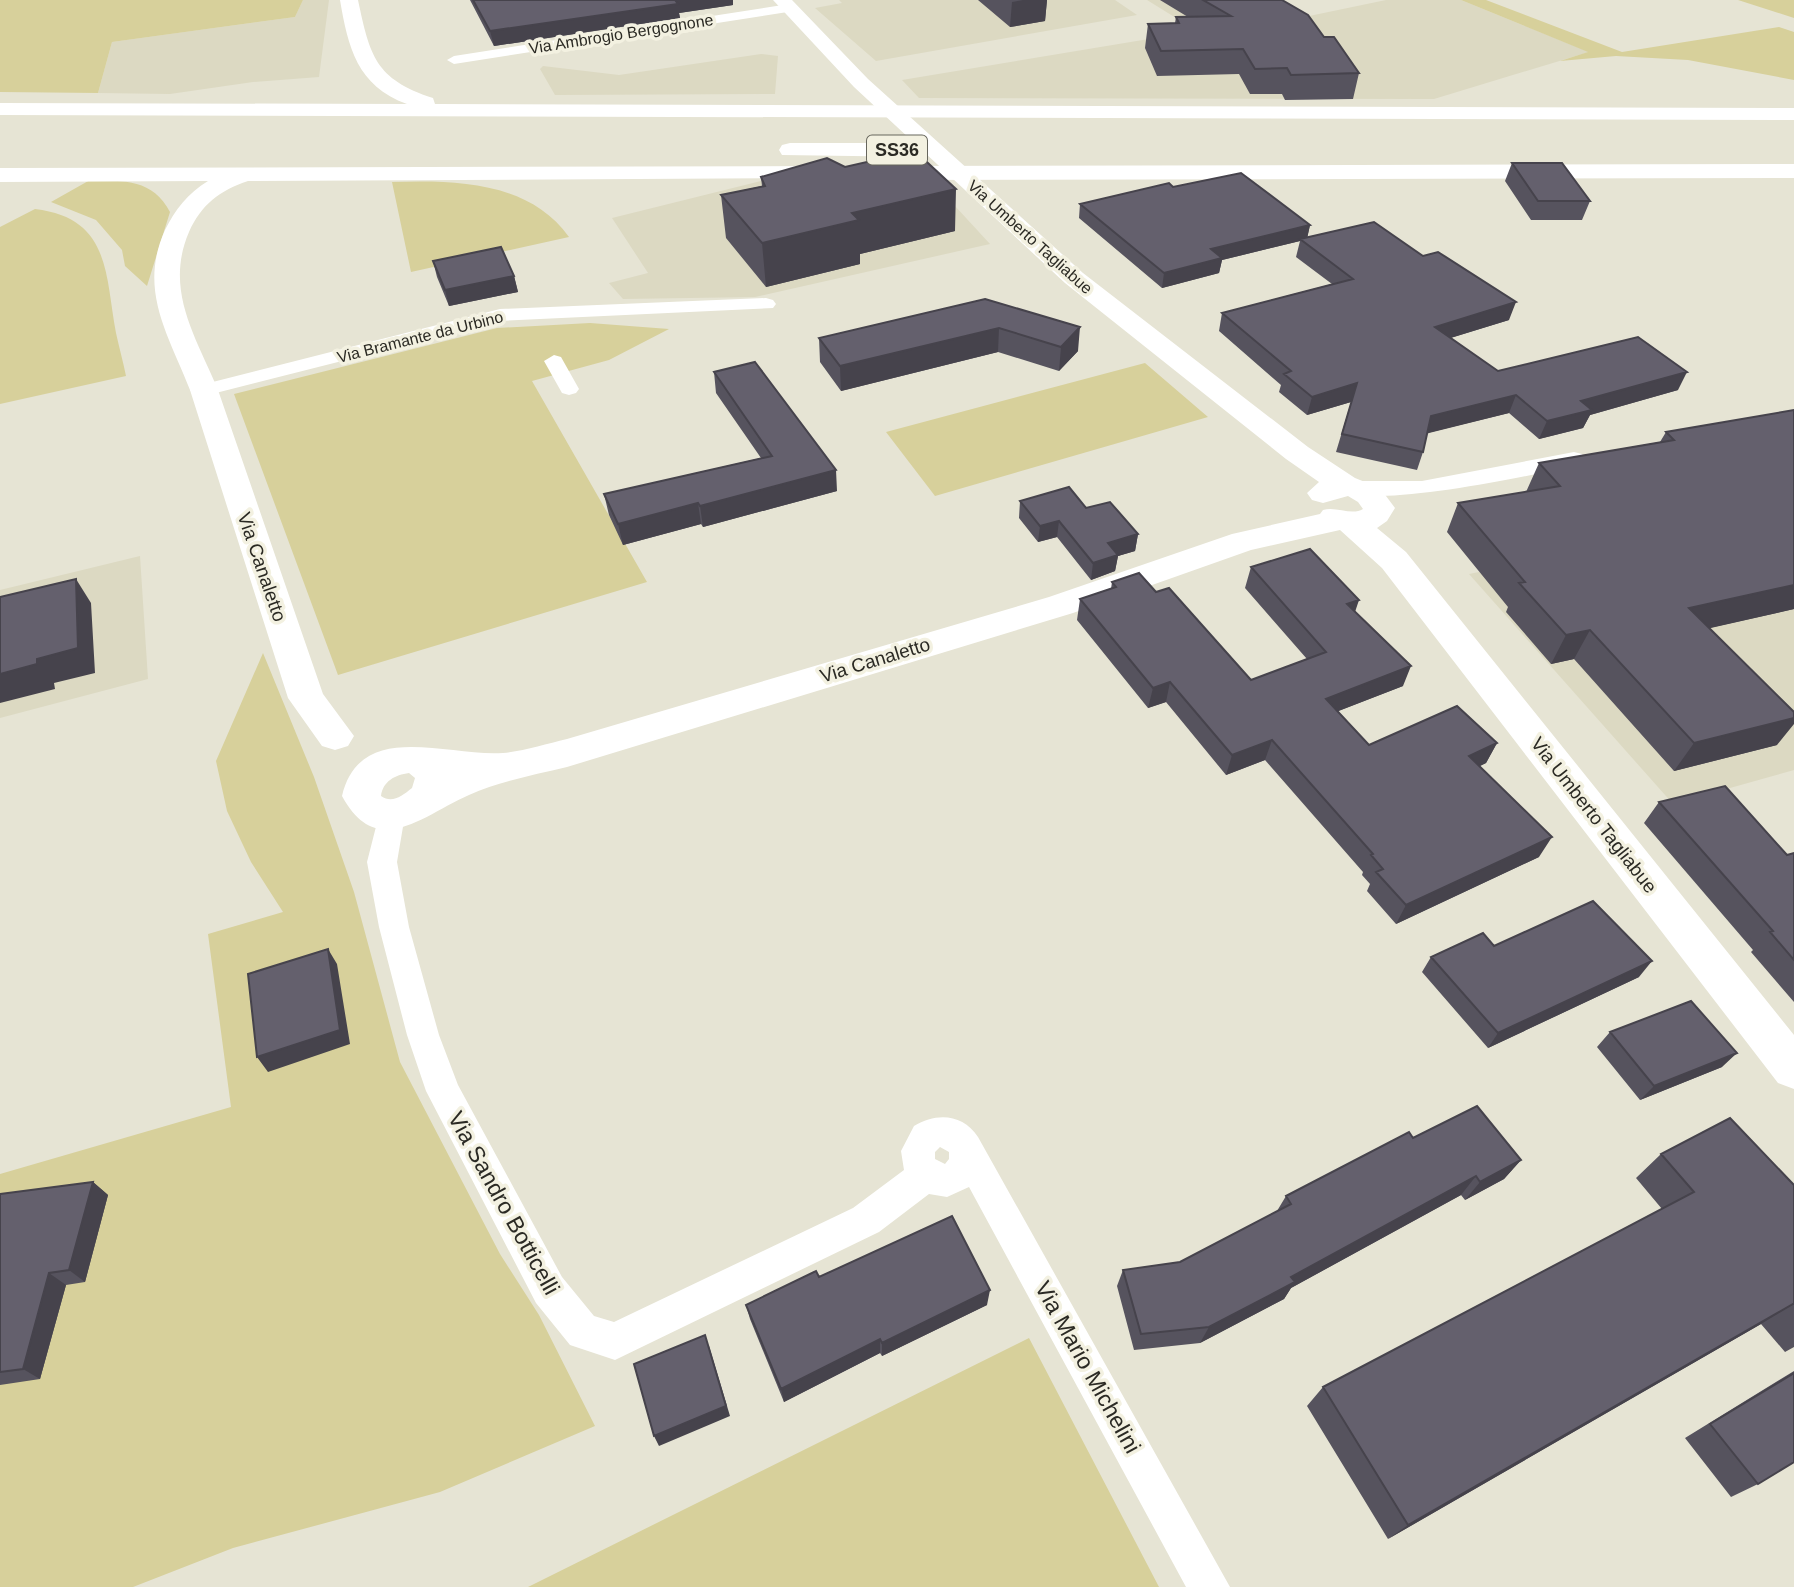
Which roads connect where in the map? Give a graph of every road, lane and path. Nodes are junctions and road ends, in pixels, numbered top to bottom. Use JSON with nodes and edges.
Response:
{"nodes":[{"id":1,"x":349,"y":0,"type":"edge"},
{"id":2,"x":785,"y":4,"type":"edge"},
{"id":3,"x":361,"y":57,"type":"junction"},
{"id":4,"x":454,"y":60,"type":"dead end"},
{"id":5,"x":0,"y":109,"type":"edge"},
{"id":6,"x":447,"y":109,"type":"junction"},
{"id":7,"x":278,"y":110,"type":"junction"},
{"id":8,"x":1794,"y":114,"type":"edge"},
{"id":9,"x":0,"y":130,"type":"edge"},
{"id":10,"x":1794,"y":132,"type":"edge"},
{"id":11,"x":768,"y":150,"type":"dead end"},
{"id":12,"x":961,"y":150,"type":"dead end"},
{"id":13,"x":1199,"y":150,"type":"dead end"},
{"id":14,"x":1794,"y":150,"type":"edge"},
{"id":15,"x":1794,"y":170,"type":"edge"},
{"id":16,"x":0,"y":174,"type":"edge"},
{"id":17,"x":145,"y":174,"type":"junction"},
{"id":18,"x":249,"y":174,"type":"junction"},
{"id":19,"x":188,"y":208,"type":"junction"},
{"id":20,"x":766,"y":304,"type":"dead end"},
{"id":21,"x":554,"y":361,"type":"dead end"},
{"id":22,"x":569,"y":389,"type":"dead end"},
{"id":23,"x":204,"y":390,"type":"junction"},
{"id":24,"x":1597,"y":454,"type":"edge"},
{"id":25,"x":1422,"y":488,"type":"junction"},
{"id":26,"x":1349,"y":504,"type":"junction"},
{"id":27,"x":334,"y":737,"type":"junction"},
{"id":28,"x":414,"y":760,"type":"junction"},
{"id":29,"x":504,"y":767,"type":"junction"},
{"id":30,"x":392,"y":804,"type":"junction"},
{"id":31,"x":1794,"y":1069,"type":"edge"},
{"id":32,"x":966,"y":1148,"type":"joint"},
{"id":33,"x":1209,"y":1587,"type":"edge"}],
"edges":[{"from":1,"to":3,"type":"main road"},
{"from":2,"to":4,"type":"street","name":"Via Ambrogio Bergognone"},
{"from":2,"to":26,"type":"main road","name":"Via Umberto Tagliabue"},
{"from":3,"to":6,"type":"main road"},
{"from":3,"to":7,"type":"main road"},
{"from":5,"to":7,"type":"main road"},
{"from":6,"to":7,"type":"main road"},
{"from":6,"to":8,"type":"main road"},
{"from":9,"to":10,"type":"main road","number":"SS36"},
{"from":11,"to":12,"type":"main road","number":"SS36"},
{"from":13,"to":14,"type":"main road"},
{"from":15,"to":18,"type":"main road"},
{"from":16,"to":17,"type":"main road"},
{"from":17,"to":18,"type":"main road"},
{"from":17,"to":19,"type":"main road"},
{"from":18,"to":19,"type":"main road"},
{"from":19,"to":23,"type":"main road","name":"Via Canaletto"},
{"from":20,"to":23,"type":"street","name":"Via Bramante da Urbino"},
{"from":21,"to":22,"type":"street"},
{"from":23,"to":27,"type":"main road","name":"Via Canaletto"},
{"from":24,"to":25,"type":"street"},
{"from":25,"to":26,"type":"street"},
{"from":25,"to":26,"type":"street"},
{"from":26,"to":29,"type":"main road","name":"Via Canaletto"},
{"from":26,"to":31,"type":"main road","name":"Via Umberto Tagliabue"},
{"from":27,"to":28,"type":"main road","name":"Via Canaletto"},
{"from":27,"to":30,"type":"main road","name":"Via Canaletto"},
{"from":28,"to":29,"type":"main road","name":"Via Canaletto"},
{"from":28,"to":30,"type":"main road"},
{"from":28,"to":30,"type":"main road","name":"Via Canaletto"},
{"from":29,"to":30,"type":"main road","name":"Via Canaletto"},
{"from":30,"to":32,"type":"street","name":"Via Sandro Botticelli"},
{"from":32,"to":33,"type":"street","name":"Via Mario Michelini"}]}
